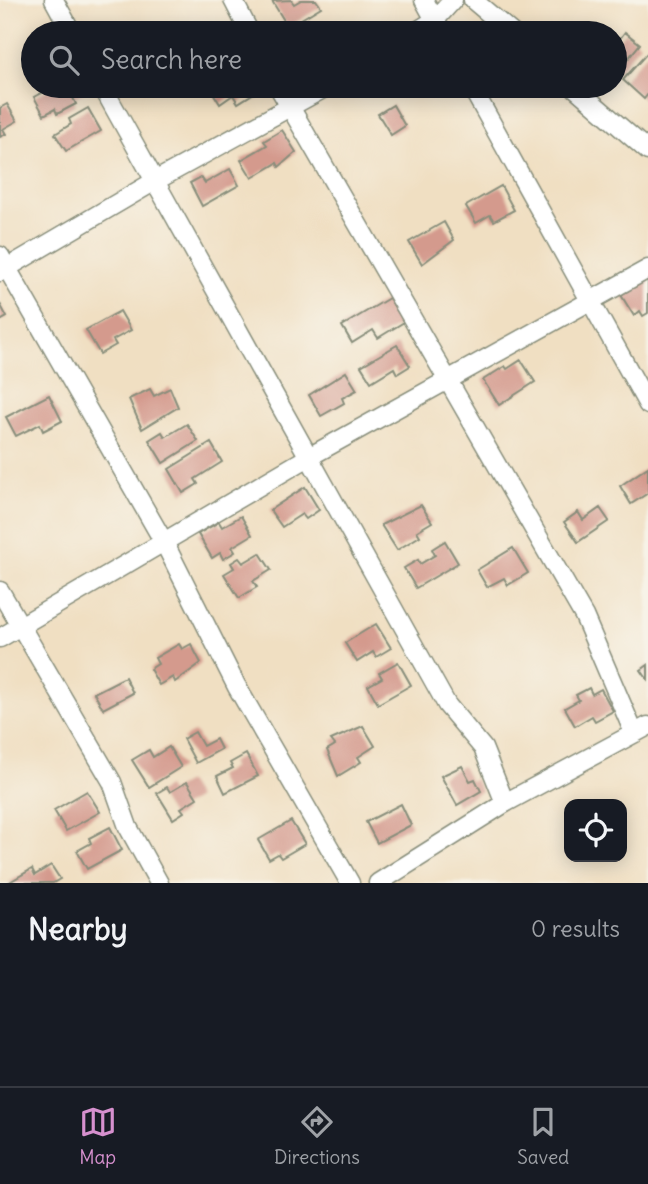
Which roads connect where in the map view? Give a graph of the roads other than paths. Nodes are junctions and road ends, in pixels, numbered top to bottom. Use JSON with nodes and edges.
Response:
{"nodes":[{"id":1,"x":54,"y":0,"type":"edge"},
{"id":2,"x":233,"y":0,"type":"edge"},
{"id":3,"x":424,"y":0,"type":"edge"},
{"id":4,"x":453,"y":0,"type":"edge"},
{"id":5,"x":473,"y":0,"type":"edge"},
{"id":6,"x":65,"y":21,"type":"edge"},
{"id":7,"x":244,"y":21,"type":"edge"},
{"id":8,"x":435,"y":21,"type":"edge"},
{"id":9,"x":441,"y":21,"type":"edge"},
{"id":10,"x":498,"y":21,"type":"edge"},
{"id":11,"x":109,"y":98,"type":"edge"},
{"id":12,"x":285,"y":98,"type":"edge"},
{"id":13,"x":309,"y":98,"type":"edge"},
{"id":14,"x":478,"y":98,"type":"edge"},
{"id":15,"x":587,"y":98,"type":"edge"},
{"id":16,"x":291,"y":109,"type":"junction"},
{"id":17,"x":648,"y":150,"type":"edge"},
{"id":18,"x":155,"y":181,"type":"junction"},
{"id":19,"x":2,"y":266,"type":"edge"},
{"id":20,"x":648,"y":269,"type":"edge"},
{"id":21,"x":591,"y":302,"type":"junction"},
{"id":22,"x":448,"y":380,"type":"junction"},
{"id":23,"x":648,"y":405,"type":"edge"},
{"id":24,"x":307,"y":458,"type":"junction"},
{"id":25,"x":165,"y":544,"type":"junction"},
{"id":26,"x":0,"y":591,"type":"edge"},
{"id":27,"x":20,"y":627,"type":"junction"},
{"id":28,"x":0,"y":638,"type":"edge"},
{"id":29,"x":641,"y":729,"type":"edge"},
{"id":30,"x":505,"y":803,"type":"junction"},
{"id":31,"x":159,"y":883,"type":"edge"},
{"id":32,"x":350,"y":883,"type":"edge"},
{"id":33,"x":378,"y":883,"type":"edge"}],
"edges":[{"from":1,"to":6,"type":"street"},
{"from":2,"to":7,"type":"street"},
{"from":3,"to":8,"type":"street"},
{"from":4,"to":9,"type":"street"},
{"from":5,"to":10,"type":"street"},
{"from":11,"to":18,"type":"street"},
{"from":12,"to":16,"type":"street"},
{"from":13,"to":16,"type":"street"},
{"from":14,"to":21,"type":"street"},
{"from":15,"to":17,"type":"street"},
{"from":16,"to":18,"type":"street"},
{"from":16,"to":22,"type":"street"},
{"from":18,"to":19,"type":"street"},
{"from":18,"to":24,"type":"street"},
{"from":19,"to":25,"type":"street"},
{"from":20,"to":21,"type":"street"},
{"from":21,"to":22,"type":"street"},
{"from":21,"to":23,"type":"street"},
{"from":22,"to":24,"type":"street"},
{"from":22,"to":29,"type":"street"},
{"from":24,"to":25,"type":"street"},
{"from":24,"to":30,"type":"street"},
{"from":25,"to":27,"type":"street"},
{"from":25,"to":32,"type":"street"},
{"from":26,"to":27,"type":"street"},
{"from":27,"to":28,"type":"street"},
{"from":27,"to":31,"type":"street"},
{"from":29,"to":30,"type":"street"},
{"from":30,"to":33,"type":"street"}]}
